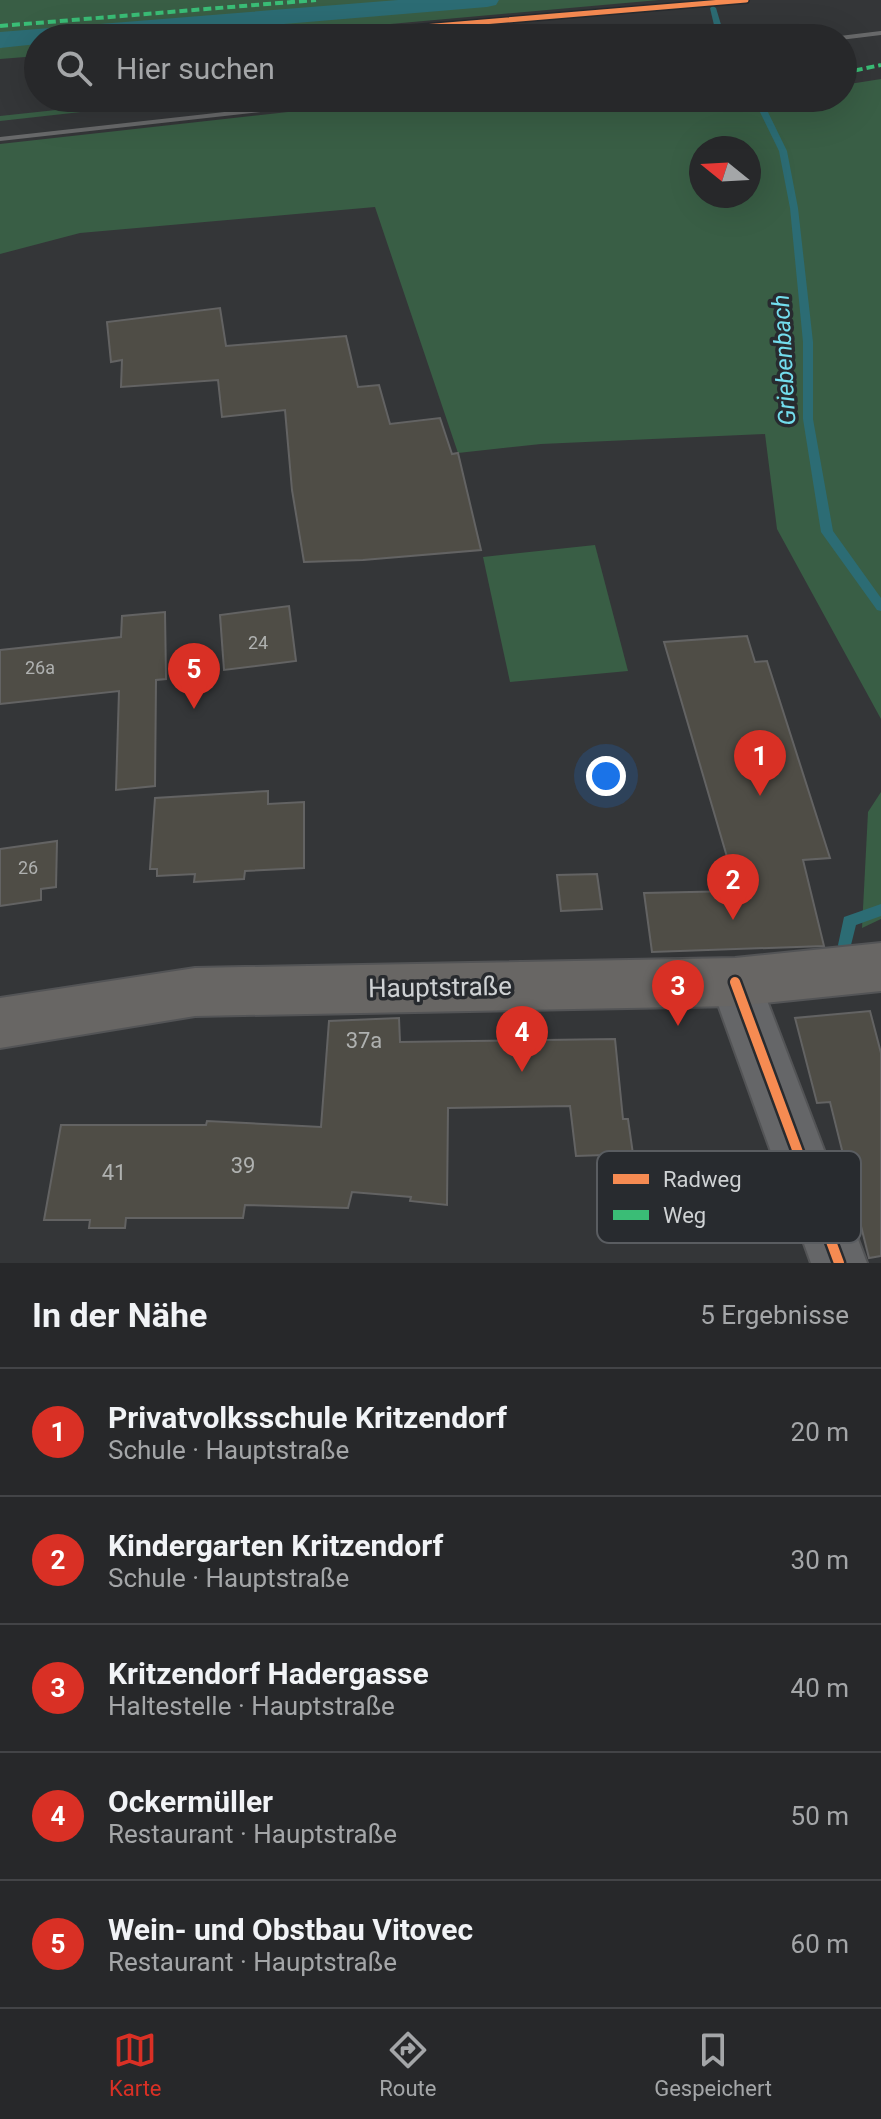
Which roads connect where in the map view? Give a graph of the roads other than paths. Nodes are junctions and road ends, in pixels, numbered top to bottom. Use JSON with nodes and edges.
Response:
{"nodes":[{"id":1,"x":881,"y":967,"type":"edge"},
{"id":2,"x":735,"y":982,"type":"junction"},
{"id":3,"x":0,"y":1023,"type":"edge"},
{"id":4,"x":798,"y":1151,"type":"edge"},
{"id":5,"x":832,"y":1243,"type":"edge"},
{"id":6,"x":839,"y":1263,"type":"edge"}],
"edges":[{"from":1,"to":2,"type":"main road","name":"Hauptstraße"},
{"from":2,"to":3,"type":"main road","name":"Hauptstraße"},
{"from":2,"to":4,"type":"street"},
{"from":5,"to":6,"type":"street"}]}
